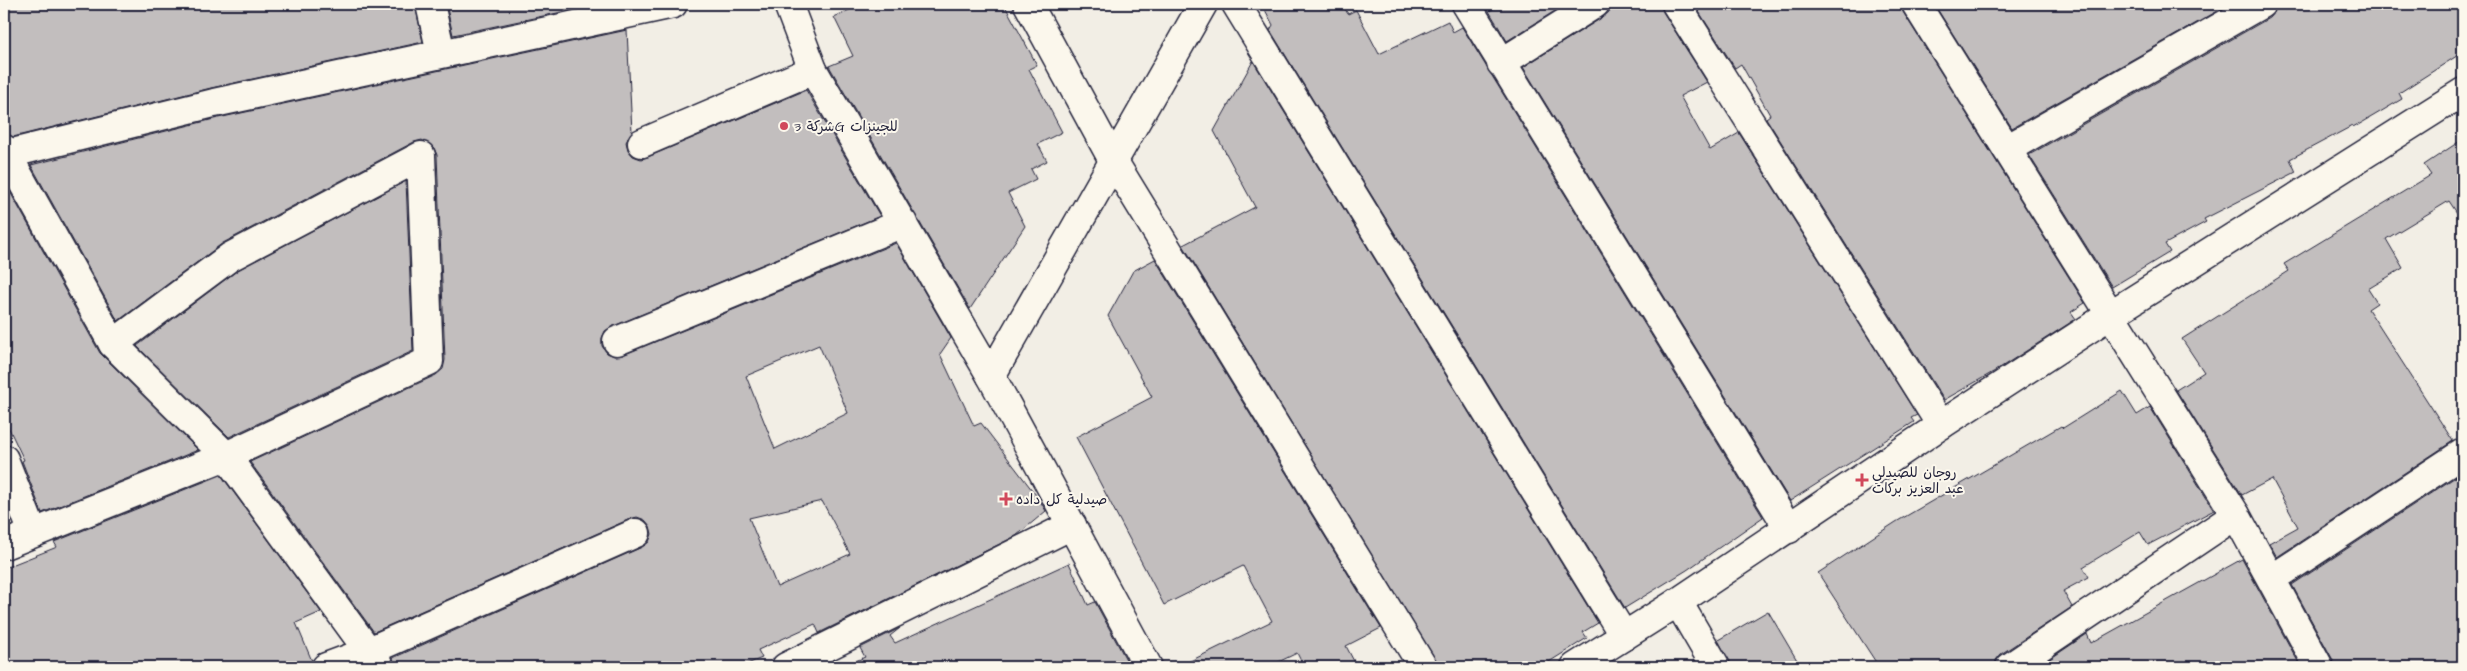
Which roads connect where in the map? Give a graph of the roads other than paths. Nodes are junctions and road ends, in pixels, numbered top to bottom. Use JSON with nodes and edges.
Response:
{"nodes":[{"id":1,"x":430,"y":4,"type":"edge"},
{"id":2,"x":673,"y":4,"type":"edge"},
{"id":3,"x":788,"y":4,"type":"edge"},
{"id":4,"x":1028,"y":4,"type":"edge"},
{"id":5,"x":1203,"y":4,"type":"edge"},
{"id":6,"x":1236,"y":4,"type":"edge"},
{"id":7,"x":1466,"y":4,"type":"edge"},
{"id":8,"x":1595,"y":4,"type":"edge"},
{"id":9,"x":1676,"y":4,"type":"edge"},
{"id":10,"x":1916,"y":4,"type":"edge"},
{"id":11,"x":2262,"y":4,"type":"edge"},
{"id":12,"x":440,"y":54,"type":"junction"},
{"id":13,"x":1501,"y":63,"type":"junction"},
{"id":14,"x":813,"y":70,"type":"junction"},
{"id":15,"x":2463,"y":92,"type":"edge"},
{"id":16,"x":642,"y":143,"type":"dead end"},
{"id":17,"x":2008,"y":149,"type":"junction"},
{"id":18,"x":4,"y":153,"type":"edge"},
{"id":19,"x":1114,"y":162,"type":"junction"},
{"id":20,"x":903,"y":223,"type":"junction"},
{"id":21,"x":2110,"y":315,"type":"junction"},
{"id":22,"x":617,"y":341,"type":"dead end"},
{"id":23,"x":113,"y":344,"type":"junction"},
{"id":24,"x":991,"y":376,"type":"junction"},
{"id":25,"x":1941,"y":425,"type":"junction"},
{"id":26,"x":2463,"y":453,"type":"edge"},
{"id":27,"x":226,"y":456,"type":"junction"},
{"id":28,"x":4,"y":459,"type":"edge"},
{"id":29,"x":2236,"y":515,"type":"junction"},
{"id":30,"x":1072,"y":525,"type":"junction"},
{"id":31,"x":1789,"y":529,"type":"junction"},
{"id":32,"x":33,"y":533,"type":"junction"},
{"id":33,"x":636,"y":533,"type":"dead end"},
{"id":34,"x":4,"y":545,"type":"edge"},
{"id":35,"x":2272,"y":579,"type":"junction"},
{"id":36,"x":1678,"y":602,"type":"junction"},
{"id":37,"x":1624,"y":636,"type":"junction"},
{"id":38,"x":374,"y":659,"type":"edge"},
{"id":39,"x":326,"y":667,"type":"edge"},
{"id":40,"x":786,"y":667,"type":"edge"},
{"id":41,"x":1148,"y":667,"type":"edge"},
{"id":42,"x":1423,"y":667,"type":"edge"},
{"id":43,"x":1575,"y":667,"type":"edge"},
{"id":44,"x":1716,"y":667,"type":"edge"},
{"id":45,"x":2010,"y":667,"type":"edge"},
{"id":46,"x":2319,"y":667,"type":"edge"}],
"edges":[{"from":1,"to":12,"type":"street"},
{"from":2,"to":12,"type":"street"},
{"from":3,"to":14,"type":"street"},
{"from":4,"to":19,"type":"street"},
{"from":5,"to":19,"type":"street"},
{"from":6,"to":37,"type":"street"},
{"from":7,"to":13,"type":"street"},
{"from":8,"to":13,"type":"street"},
{"from":9,"to":25,"type":"street"},
{"from":10,"to":17,"type":"street"},
{"from":11,"to":17,"type":"street"},
{"from":12,"to":18,"type":"street"},
{"from":13,"to":31,"type":"street"},
{"from":14,"to":16,"type":"street"},
{"from":14,"to":20,"type":"street"},
{"from":15,"to":21,"type":"street"},
{"from":17,"to":21,"type":"street"},
{"from":18,"to":23,"type":"street"},
{"from":19,"to":24,"type":"street"},
{"from":19,"to":42,"type":"street"},
{"from":20,"to":22,"type":"street"},
{"from":20,"to":24,"type":"street"},
{"from":21,"to":25,"type":"street"},
{"from":21,"to":29,"type":"street"},
{"from":23,"to":27,"type":"street"},
{"from":23,"to":27,"type":"street"},
{"from":24,"to":30,"type":"street"},
{"from":25,"to":31,"type":"street"},
{"from":26,"to":35,"type":"street"},
{"from":27,"to":32,"type":"street"},
{"from":27,"to":38,"type":"street"},
{"from":28,"to":32,"type":"street"},
{"from":29,"to":35,"type":"street"},
{"from":29,"to":45,"type":"street"},
{"from":30,"to":40,"type":"street"},
{"from":30,"to":41,"type":"street"},
{"from":31,"to":36,"type":"street"},
{"from":32,"to":34,"type":"street"},
{"from":33,"to":38,"type":"street"},
{"from":35,"to":46,"type":"street"},
{"from":36,"to":37,"type":"street"},
{"from":36,"to":44,"type":"street"},
{"from":37,"to":43,"type":"street"},
{"from":38,"to":39,"type":"street"}]}
